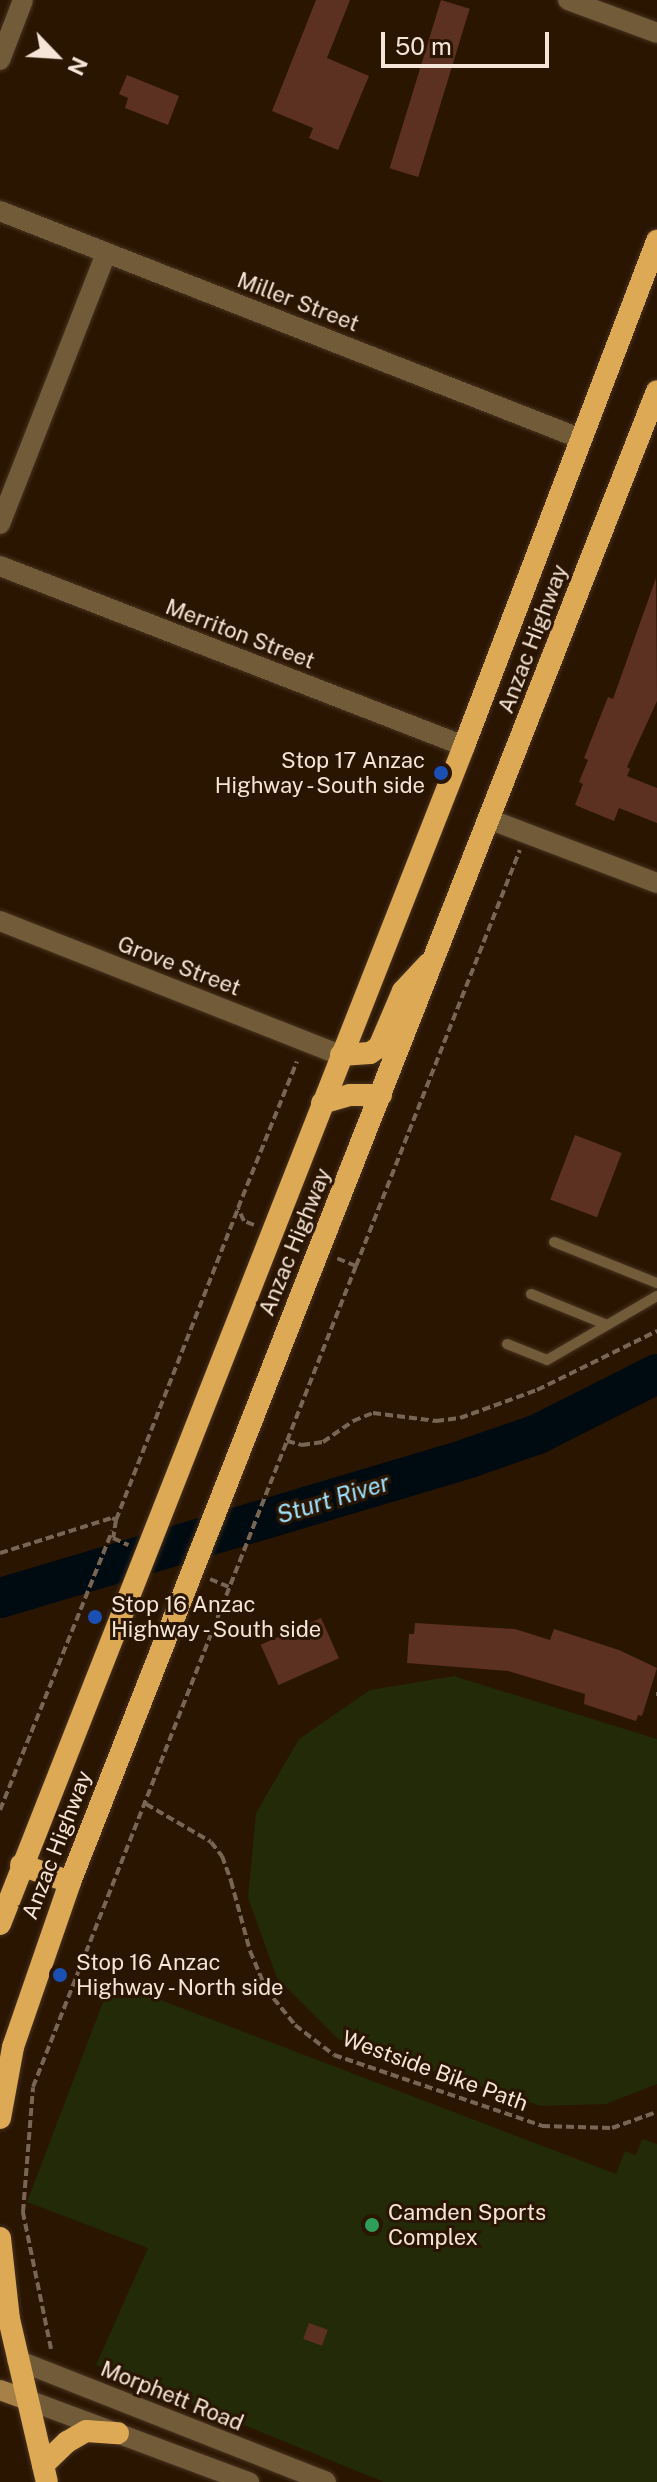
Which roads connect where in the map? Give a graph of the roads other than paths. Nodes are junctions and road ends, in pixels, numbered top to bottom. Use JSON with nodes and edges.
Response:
{"nodes":[{"id":1,"x":23,"y":0,"type":"edge"},
{"id":2,"x":568,"y":0,"type":"edge"},
{"id":3,"x":657,"y":33,"type":"edge"},
{"id":4,"x":0,"y":60,"type":"edge"},
{"id":5,"x":0,"y":211,"type":"edge"},
{"id":6,"x":657,"y":241,"type":"edge"},
{"id":7,"x":106,"y":253,"type":"junction"},
{"id":8,"x":657,"y":276,"type":"edge"},
{"id":9,"x":637,"y":291,"type":"junction"},
{"id":10,"x":657,"y":391,"type":"edge"},
{"id":11,"x":650,"y":429,"type":"edge"},
{"id":12,"x":579,"y":438,"type":"junction"},
{"id":13,"x":0,"y":524,"type":"edge"},
{"id":14,"x":0,"y":566,"type":"edge"},
{"id":15,"x":464,"y":746,"type":"junction"},
{"id":16,"x":491,"y":820,"type":"junction"},
{"id":17,"x":657,"y":883,"type":"edge"},
{"id":18,"x":0,"y":921,"type":"edge"},
{"id":19,"x":437,"y":955,"type":"junction"},
{"id":20,"x":341,"y":1055,"type":"junction"},
{"id":21,"x":381,"y":1095,"type":"junction"},
{"id":22,"x":322,"y":1103,"type":"junction"},
{"id":23,"x":554,"y":1242,"type":"dead end"},
{"id":24,"x":657,"y":1283,"type":"edge"},
{"id":25,"x":531,"y":1294,"type":"dead end"},
{"id":26,"x":657,"y":1296,"type":"edge"},
{"id":27,"x":607,"y":1325,"type":"junction"},
{"id":28,"x":507,"y":1344,"type":"dead end"},
{"id":29,"x":21,"y":1865,"type":"junction"},
{"id":30,"x":70,"y":1882,"type":"junction"},
{"id":31,"x":0,"y":1924,"type":"edge"},
{"id":32,"x":0,"y":2118,"type":"edge"},
{"id":33,"x":0,"y":2238,"type":"edge"},
{"id":34,"x":9,"y":2357,"type":"edge"},
{"id":35,"x":0,"y":2390,"type":"edge"},
{"id":36,"x":28,"y":2400,"type":"junction"},
{"id":37,"x":118,"y":2433,"type":"junction"},
{"id":38,"x":45,"y":2474,"type":"edge"},
{"id":39,"x":249,"y":2482,"type":"edge"},
{"id":40,"x":326,"y":2482,"type":"edge"}],
"edges":[{"from":1,"to":4,"type":"street"},
{"from":2,"to":3,"type":"street"},
{"from":5,"to":7,"type":"street","name":"Miller Street"},
{"from":6,"to":9,"type":"highway","name":"Anzac Highway"},
{"from":7,"to":12,"type":"street","name":"Miller Street"},
{"from":7,"to":13,"type":"street"},
{"from":8,"to":9,"type":"highway"},
{"from":9,"to":12,"type":"highway","name":"Anzac Highway"},
{"from":10,"to":11,"type":"highway","name":"Anzac Highway"},
{"from":11,"to":16,"type":"highway","name":"Anzac Highway"},
{"from":12,"to":15,"type":"highway","name":"Anzac Highway"},
{"from":14,"to":15,"type":"street","name":"Merriton Street"},
{"from":15,"to":20,"type":"highway","name":"Anzac Highway"},
{"from":16,"to":17,"type":"street"},
{"from":16,"to":19,"type":"highway","name":"Anzac Highway"},
{"from":18,"to":20,"type":"street","name":"Grove Street"},
{"from":19,"to":20,"type":"highway"},
{"from":19,"to":21,"type":"highway","name":"Anzac Highway"},
{"from":20,"to":22,"type":"highway","name":"Anzac Highway"},
{"from":21,"to":22,"type":"highway"},
{"from":21,"to":30,"type":"highway","name":"Anzac Highway"},
{"from":22,"to":29,"type":"highway","name":"Anzac Highway"},
{"from":23,"to":24,"type":"lane"},
{"from":25,"to":27,"type":"lane"},
{"from":26,"to":27,"type":"lane"},
{"from":27,"to":28,"type":"lane"},
{"from":29,"to":30,"type":"highway"},
{"from":29,"to":31,"type":"highway","name":"Anzac Highway"},
{"from":30,"to":32,"type":"highway","name":"Anzac Highway"},
{"from":33,"to":34,"type":"highway"},
{"from":34,"to":36,"type":"highway"},
{"from":34,"to":40,"type":"street","name":"Morphett Road"},
{"from":35,"to":36,"type":"main road"},
{"from":36,"to":37,"type":"street"},
{"from":36,"to":38,"type":"highway"},
{"from":37,"to":38,"type":"highway"},
{"from":37,"to":39,"type":"street"}]}
